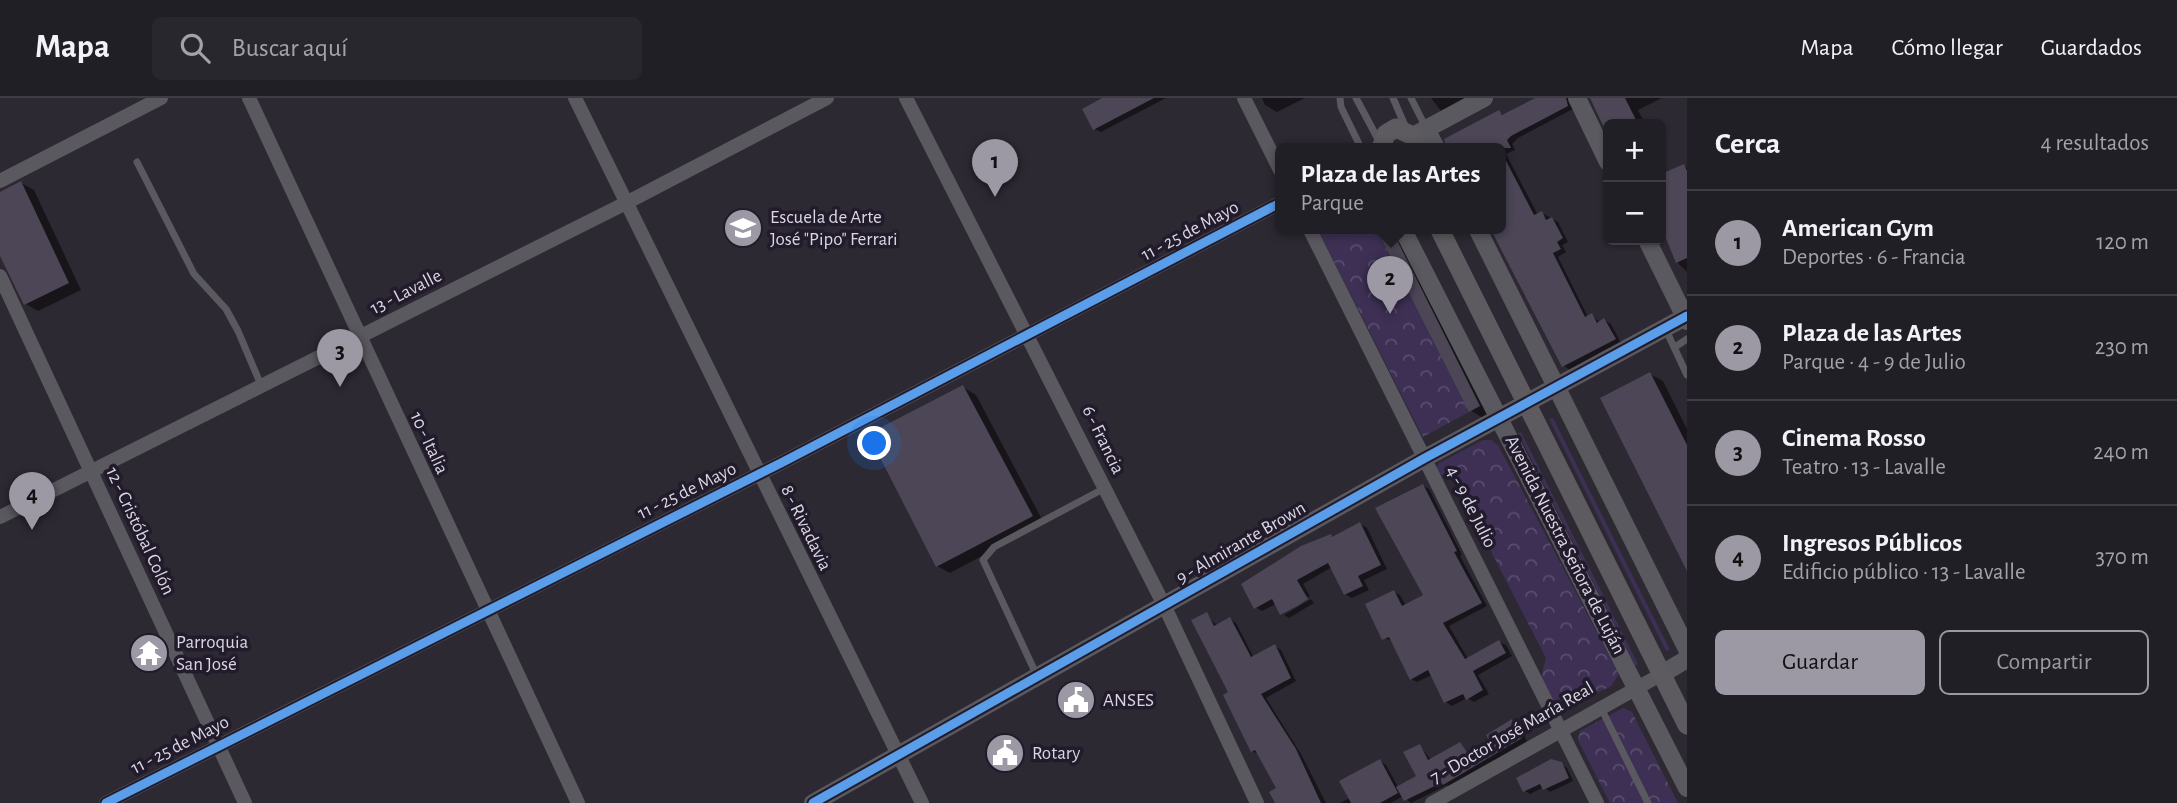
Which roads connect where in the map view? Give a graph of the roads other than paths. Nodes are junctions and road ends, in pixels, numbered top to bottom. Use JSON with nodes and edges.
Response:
{"nodes":[{"id":1,"x":161,"y":98,"type":"edge"},
{"id":2,"x":249,"y":98,"type":"edge"},
{"id":3,"x":575,"y":98,"type":"edge"},
{"id":4,"x":827,"y":98,"type":"edge"},
{"id":5,"x":906,"y":98,"type":"edge"},
{"id":6,"x":1244,"y":98,"type":"edge"},
{"id":7,"x":1340,"y":98,"type":"edge"},
{"id":8,"x":1356,"y":98,"type":"edge"},
{"id":9,"x":1393,"y":98,"type":"edge"},
{"id":10,"x":1411,"y":98,"type":"edge"},
{"id":11,"x":1484,"y":98,"type":"edge"},
{"id":12,"x":1577,"y":98,"type":"edge"},
{"id":13,"x":1416,"y":136,"type":"edge"},
{"id":14,"x":1359,"y":143,"type":"edge"},
{"id":15,"x":1379,"y":143,"type":"edge"},
{"id":16,"x":1383,"y":143,"type":"edge"},
{"id":17,"x":1603,"y":152,"type":"edge"},
{"id":18,"x":1275,"y":160,"type":"edge"},
{"id":19,"x":137,"y":162,"type":"dead end"},
{"id":20,"x":0,"y":181,"type":"edge"},
{"id":21,"x":626,"y":203,"type":"junction"},
{"id":22,"x":1275,"y":206,"type":"edge"},
{"id":23,"x":1312,"y":234,"type":"edge"},
{"id":24,"x":1405,"y":234,"type":"edge"},
{"id":25,"x":1442,"y":234,"type":"edge"},
{"id":26,"x":1480,"y":234,"type":"edge"},
{"id":27,"x":1650,"y":245,"type":"edge"},
{"id":28,"x":0,"y":276,"type":"edge"},
{"id":29,"x":1686,"y":318,"type":"edge"},
{"id":30,"x":1666,"y":329,"type":"junction"},
{"id":31,"x":1029,"y":335,"type":"junction"},
{"id":32,"x":359,"y":337,"type":"junction"},
{"id":33,"x":1687,"y":339,"type":"edge"},
{"id":34,"x":1675,"y":347,"type":"junction"},
{"id":35,"x":1687,"y":375,"type":"edge"},
{"id":36,"x":261,"y":385,"type":"junction"},
{"id":37,"x":1559,"y":387,"type":"junction"},
{"id":38,"x":1527,"y":405,"type":"junction"},
{"id":39,"x":1500,"y":419,"type":"junction"},
{"id":40,"x":1425,"y":458,"type":"junction"},
{"id":41,"x":90,"y":471,"type":"junction"},
{"id":42,"x":760,"y":474,"type":"junction"},
{"id":43,"x":1105,"y":488,"type":"junction"},
{"id":44,"x":0,"y":517,"type":"edge"},
{"id":45,"x":1165,"y":607,"type":"junction"},
{"id":46,"x":485,"y":610,"type":"junction"},
{"id":47,"x":1687,"y":649,"type":"edge"},
{"id":48,"x":1687,"y":659,"type":"edge"},
{"id":49,"x":1662,"y":674,"type":"junction"},
{"id":50,"x":1037,"y":677,"type":"junction"},
{"id":51,"x":1637,"y":687,"type":"junction"},
{"id":52,"x":1601,"y":708,"type":"junction"},
{"id":53,"x":1687,"y":725,"type":"edge"},
{"id":54,"x":1562,"y":730,"type":"junction"},
{"id":55,"x":218,"y":745,"type":"junction"},
{"id":56,"x":898,"y":755,"type":"junction"},
{"id":57,"x":1687,"y":788,"type":"edge"},
{"id":58,"x":106,"y":803,"type":"edge"},
{"id":59,"x":245,"y":803,"type":"edge"},
{"id":60,"x":578,"y":803,"type":"edge"},
{"id":61,"x":813,"y":803,"type":"edge"},
{"id":62,"x":922,"y":803,"type":"edge"},
{"id":63,"x":1257,"y":803,"type":"edge"},
{"id":64,"x":1432,"y":803,"type":"edge"},
{"id":65,"x":1597,"y":803,"type":"edge"},
{"id":66,"x":1648,"y":803,"type":"edge"}],
"edges":[{"from":1,"to":20,"type":"street"},
{"from":2,"to":32,"type":"street","name":"10 - Italia"},
{"from":3,"to":21,"type":"street","name":"8 - Rivadavia"},
{"from":4,"to":21,"type":"street","name":"13 - Lavalle"},
{"from":5,"to":31,"type":"street","name":"6 - Francia"},
{"from":6,"to":18,"type":"street"},
{"from":7,"to":14,"type":"lane"},
{"from":8,"to":15,"type":"lane"},
{"from":9,"to":13,"type":"lane"},
{"from":10,"to":13,"type":"lane"},
{"from":11,"to":13,"type":"street"},
{"from":12,"to":17,"type":"street"},
{"from":13,"to":16,"type":"main road"},
{"from":19,"to":36,"type":"lane"},
{"from":21,"to":32,"type":"street","name":"13 - Lavalle"},
{"from":21,"to":42,"type":"street","name":"8 - Rivadavia"},
{"from":22,"to":31,"type":"street","name":"11 - 25 de Mayo"},
{"from":23,"to":40,"type":"street","name":"4 - 9 de Julio"},
{"from":24,"to":39,"type":"street","name":"Avenida Nuestra Señora de Luján"},
{"from":25,"to":38,"type":"main road","name":"Avenida Nuestra Señora de Luján"},
{"from":26,"to":37,"type":"street"},
{"from":27,"to":29,"type":"street"},
{"from":28,"to":41,"type":"street","name":"12 - Cristóbal Colón"},
{"from":29,"to":30,"type":"street","name":"9 - Almirante Brown"},
{"from":30,"to":34,"type":"lane"},
{"from":30,"to":37,"type":"street","name":"9 - Almirante Brown"},
{"from":31,"to":42,"type":"street","name":"11 - 25 de Mayo"},
{"from":31,"to":43,"type":"street","name":"6 - Francia"},
{"from":32,"to":36,"type":"street","name":"13 - Lavalle"},
{"from":32,"to":46,"type":"street","name":"10 - Italia"},
{"from":33,"to":34,"type":"lane"},
{"from":34,"to":35,"type":"lane"},
{"from":36,"to":41,"type":"street","name":"13 - Lavalle"},
{"from":37,"to":38,"type":"street","name":"9 - Almirante Brown"},
{"from":37,"to":47,"type":"street"},
{"from":38,"to":39,"type":"street","name":"9 - Almirante Brown"},
{"from":38,"to":49,"type":"main road","name":"Avenida Nuestra Señora de Luján"},
{"from":39,"to":40,"type":"street","name":"9 - Almirante Brown"},
{"from":39,"to":51,"type":"street","name":"Avenida Nuestra Señora de Luján"},
{"from":40,"to":45,"type":"street","name":"9 - Almirante Brown"},
{"from":40,"to":54,"type":"street","name":"4 - 9 de Julio"},
{"from":41,"to":44,"type":"street","name":"13 - Lavalle"},
{"from":41,"to":55,"type":"street","name":"12 - Cristóbal Colón"},
{"from":42,"to":46,"type":"street","name":"11 - 25 de Mayo"},
{"from":42,"to":56,"type":"street","name":"8 - Rivadavia"},
{"from":43,"to":45,"type":"street","name":"6 - Francia"},
{"from":43,"to":50,"type":"lane"},
{"from":45,"to":50,"type":"street","name":"9 - Almirante Brown"},
{"from":45,"to":63,"type":"street","name":"6 - Francia"},
{"from":46,"to":55,"type":"street","name":"11 - 25 de Mayo"},
{"from":46,"to":60,"type":"street","name":"10 - Italia"},
{"from":48,"to":49,"type":"street","name":"7 - Doctor José María Real"},
{"from":49,"to":51,"type":"street","name":"7 - Doctor José María Real"},
{"from":49,"to":53,"type":"main road","name":"Avenida Nuestra Señora de Luján"},
{"from":50,"to":56,"type":"street","name":"9 - Almirante Brown"},
{"from":51,"to":52,"type":"street","name":"7 - Doctor José María Real"},
{"from":51,"to":57,"type":"street","name":"Avenida Nuestra Señora de Luján"},
{"from":52,"to":54,"type":"street","name":"7 - Doctor José María Real"},
{"from":52,"to":66,"type":"lane"},
{"from":54,"to":64,"type":"street","name":"7 - Doctor José María Real"},
{"from":54,"to":65,"type":"street","name":"4 - 9 de Julio"},
{"from":55,"to":58,"type":"street","name":"11 - 25 de Mayo"},
{"from":55,"to":59,"type":"street","name":"12 - Cristóbal Colón"},
{"from":56,"to":61,"type":"street","name":"9 - Almirante Brown"},
{"from":56,"to":62,"type":"street","name":"8 - Rivadavia"}]}
